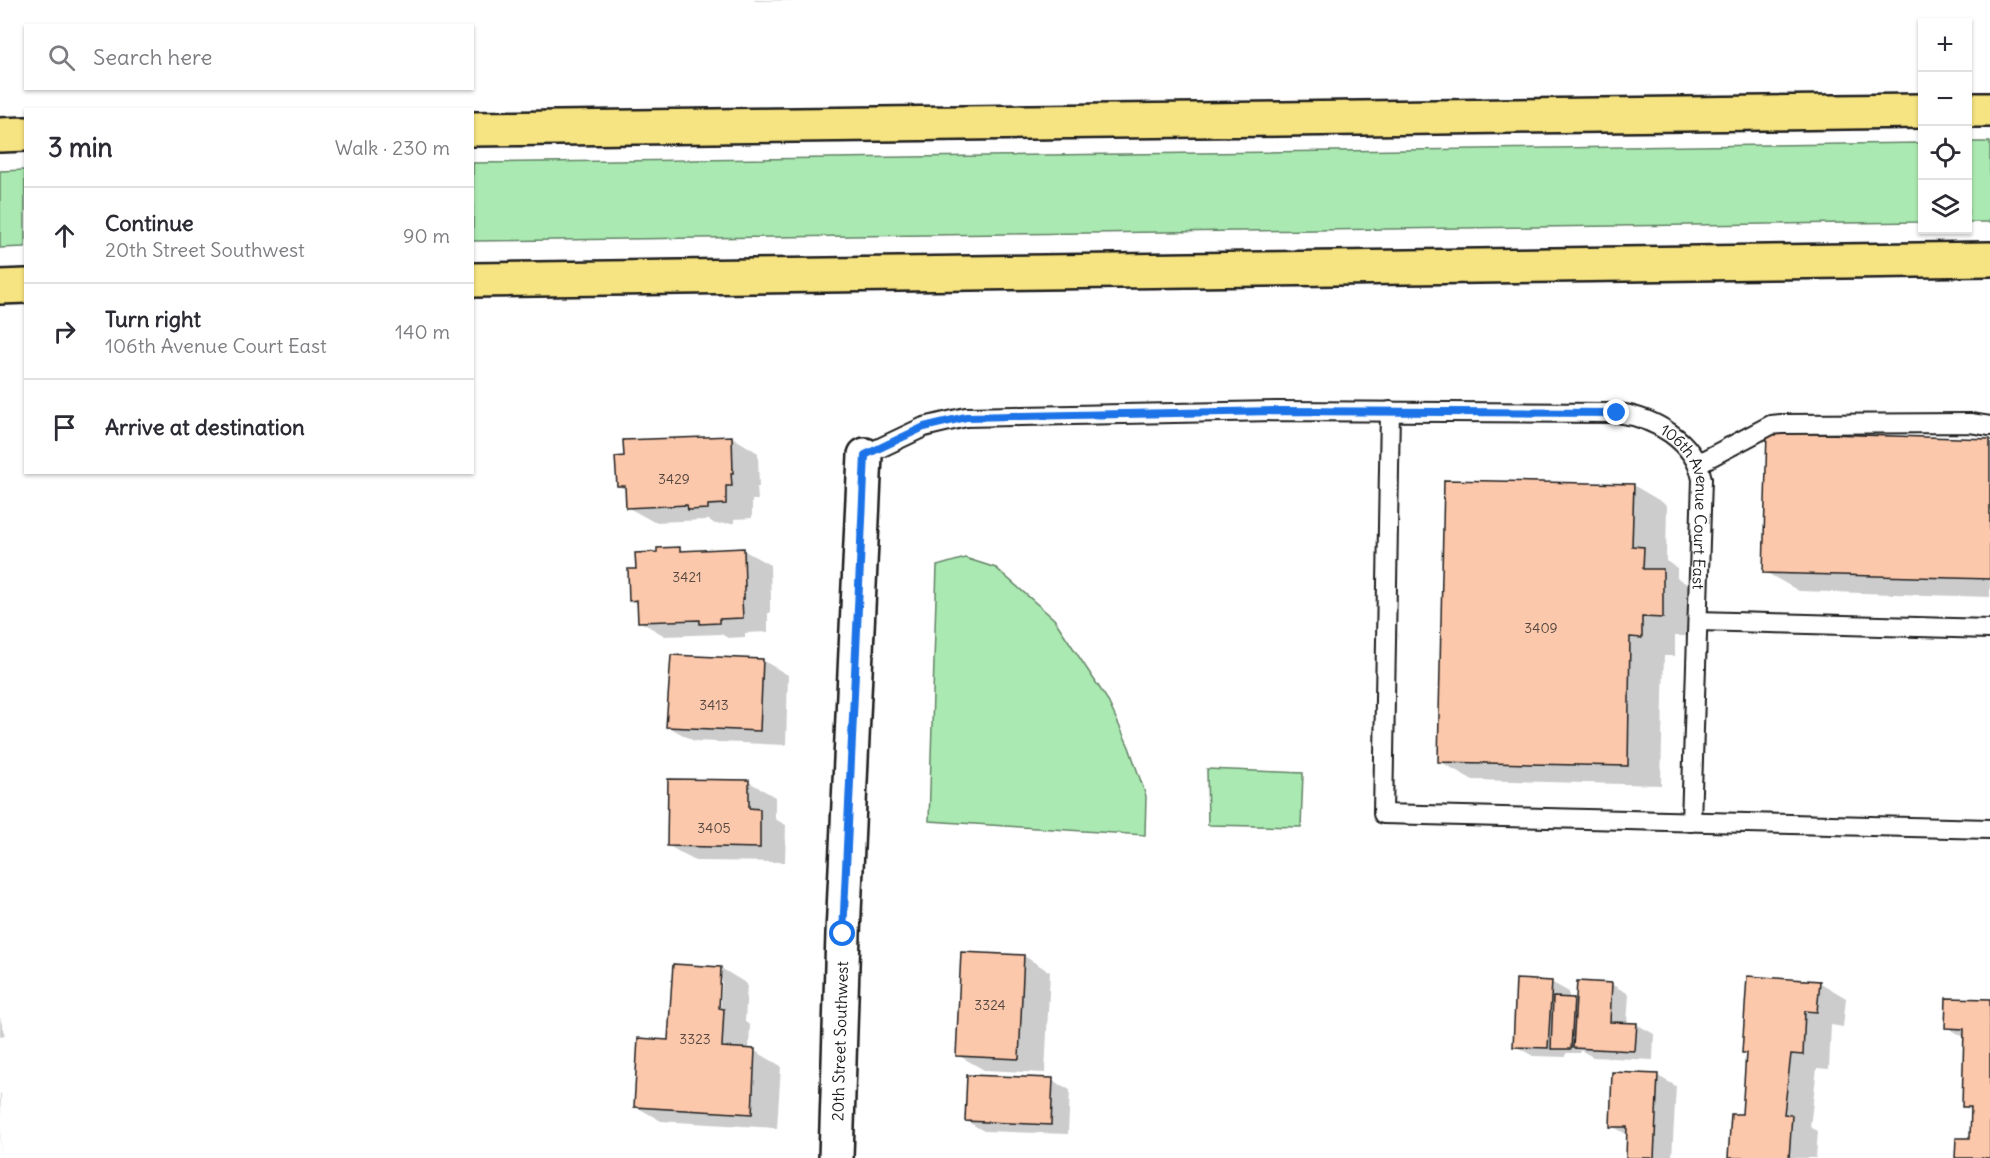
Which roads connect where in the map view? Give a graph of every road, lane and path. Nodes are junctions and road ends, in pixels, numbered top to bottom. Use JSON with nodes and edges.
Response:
{"nodes":[{"id":1,"x":1972,"y":110,"type":"edge"},
{"id":2,"x":1990,"y":110,"type":"edge"},
{"id":3,"x":1918,"y":111,"type":"edge"},
{"id":4,"x":474,"y":129,"type":"edge"},
{"id":5,"x":24,"y":134,"type":"edge"},
{"id":6,"x":0,"y":135,"type":"edge"},
{"id":7,"x":1990,"y":259,"type":"edge"},
{"id":8,"x":474,"y":280,"type":"edge"},
{"id":9,"x":24,"y":286,"type":"edge"},
{"id":10,"x":0,"y":287,"type":"edge"},
{"id":11,"x":1390,"y":411,"type":"junction"},
{"id":12,"x":1990,"y":426,"type":"edge"},
{"id":13,"x":865,"y":455,"type":"joint"},
{"id":14,"x":1699,"y":463,"type":"junction"},
{"id":15,"x":1698,"y":621,"type":"junction"},
{"id":16,"x":1990,"y":629,"type":"edge"},
{"id":17,"x":1691,"y":822,"type":"junction"},
{"id":18,"x":1990,"y":829,"type":"edge"},
{"id":19,"x":836,"y":1158,"type":"edge"}],
"edges":[{"from":1,"to":2,"type":"highway"},
{"from":3,"to":4,"type":"highway"},
{"from":5,"to":6,"type":"highway"},
{"from":7,"to":8,"type":"highway"},
{"from":9,"to":10,"type":"highway"},
{"from":11,"to":13,"type":"lane","name":"106th Avenue Court East"},
{"from":11,"to":14,"type":"lane","name":"106th Avenue Court East"},
{"from":11,"to":17,"type":"lane"},
{"from":12,"to":14,"type":"lane"},
{"from":13,"to":19,"type":"street","name":"20th Street Southwest"},
{"from":14,"to":15,"type":"lane","name":"106th Avenue Court East"},
{"from":15,"to":16,"type":"lane"},
{"from":15,"to":17,"type":"lane","name":"106th Avenue Court East"},
{"from":17,"to":18,"type":"lane"}]}
